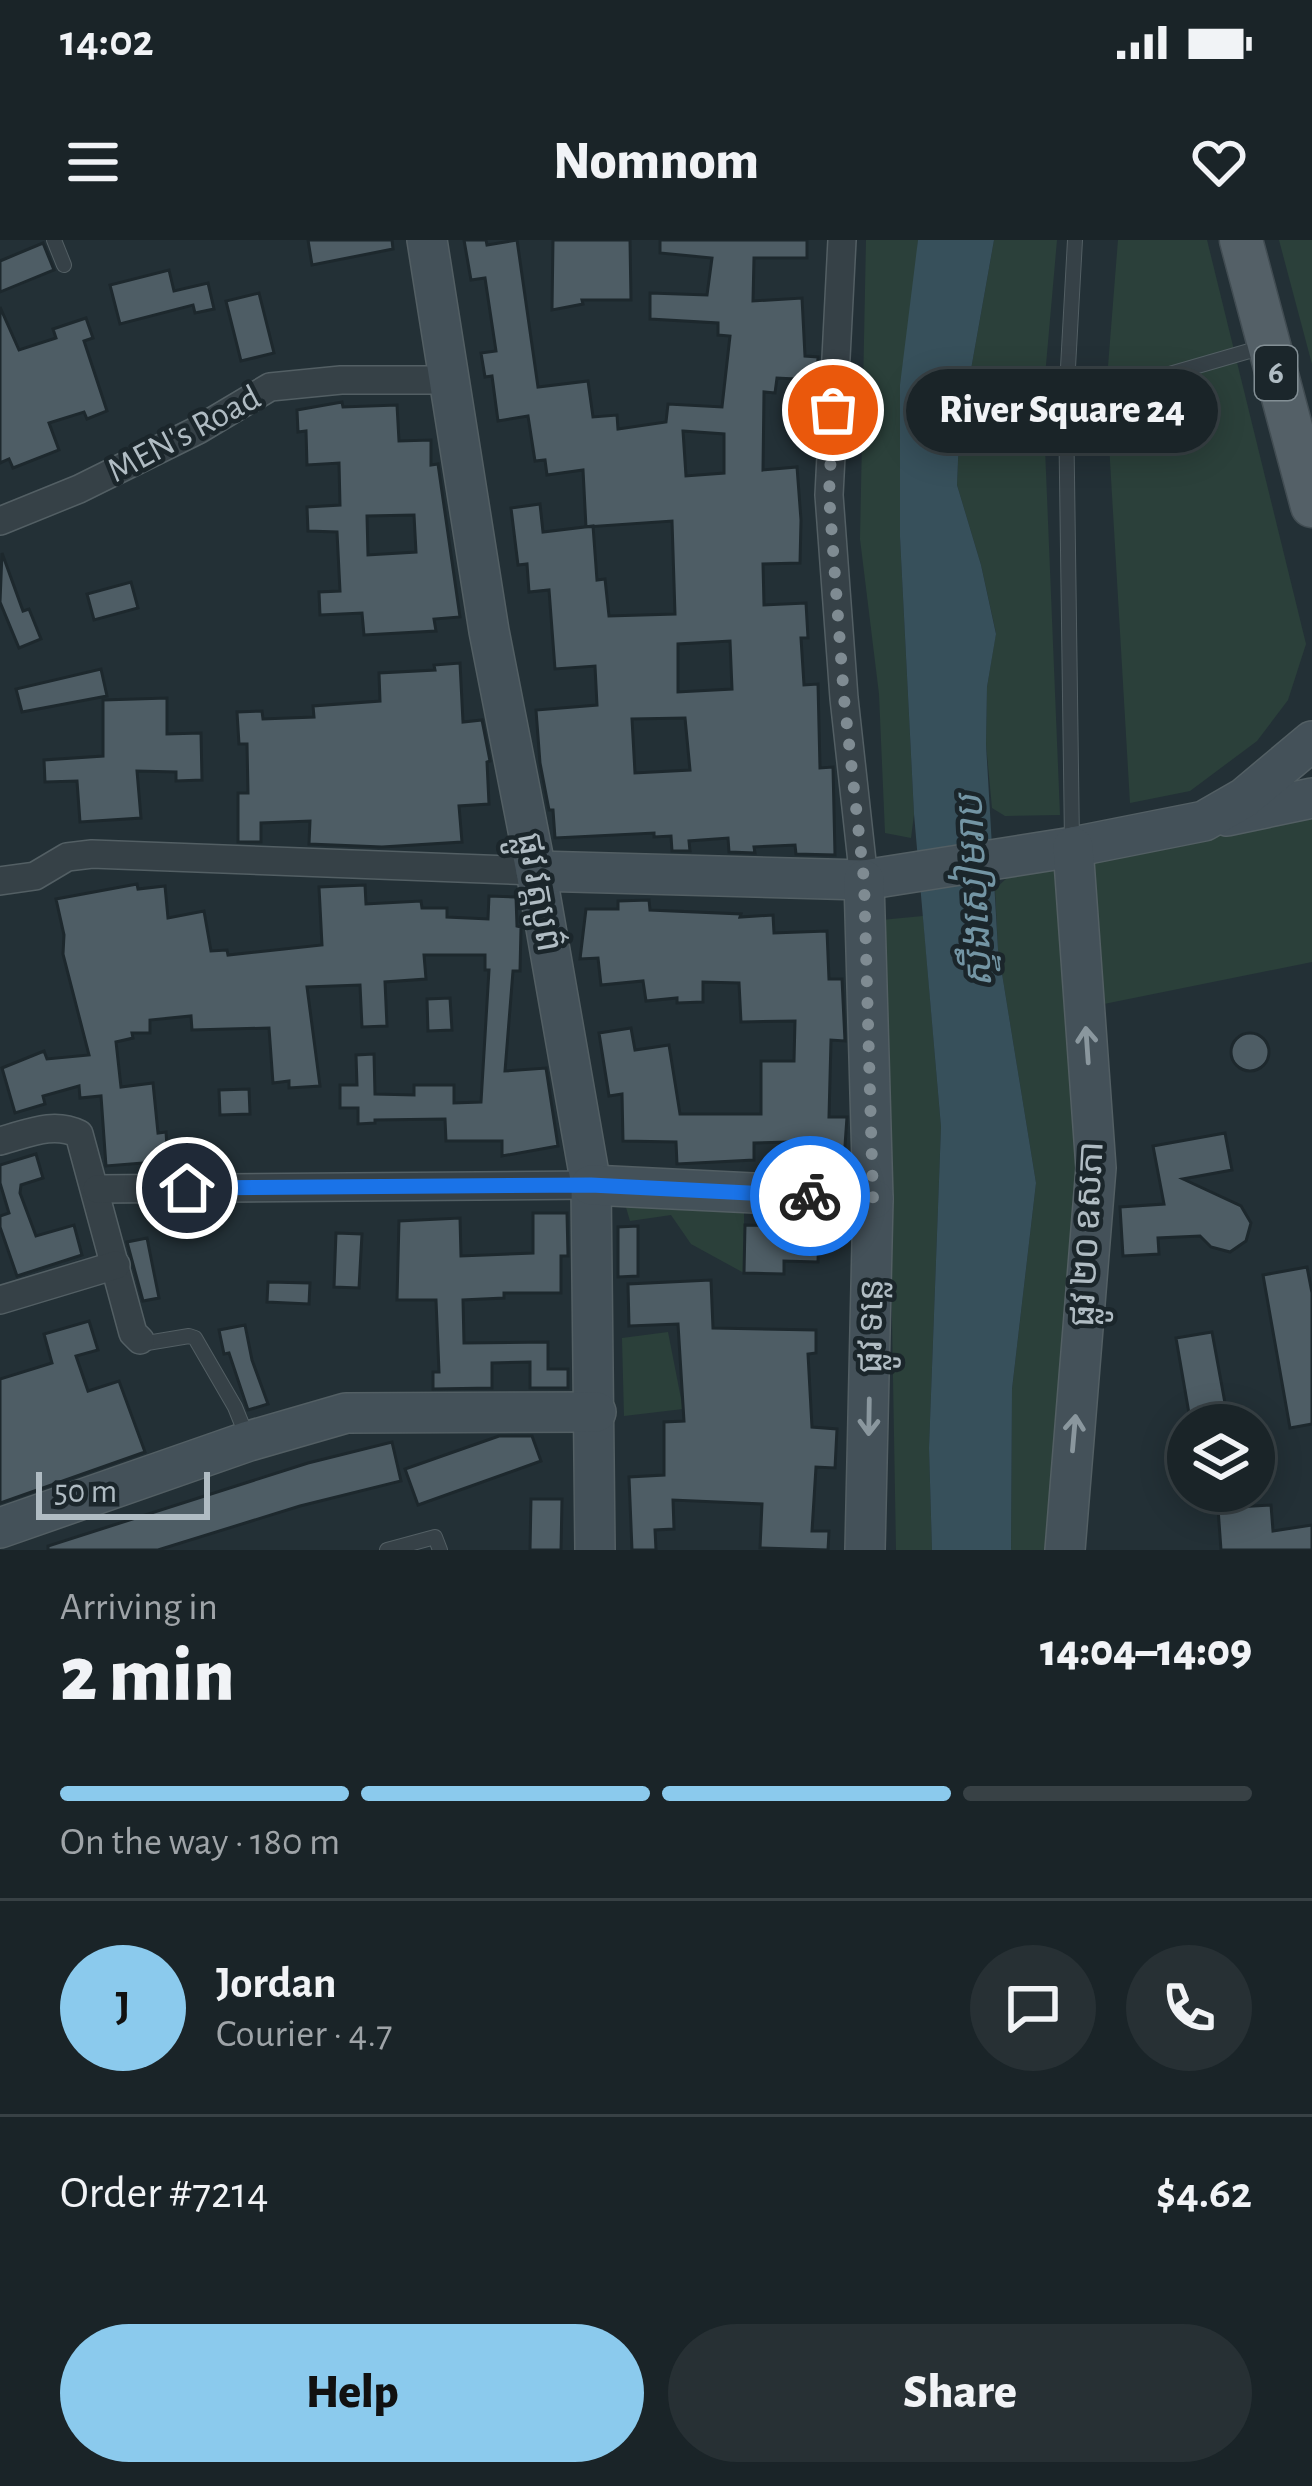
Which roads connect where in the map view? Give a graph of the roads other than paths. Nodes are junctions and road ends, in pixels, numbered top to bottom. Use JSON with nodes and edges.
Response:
{"nodes":[{"id":1,"x":54,"y":240,"type":"edge"},
{"id":2,"x":427,"y":240,"type":"edge"},
{"id":3,"x":842,"y":240,"type":"edge"},
{"id":4,"x":1075,"y":240,"type":"edge"},
{"id":5,"x":1245,"y":241,"type":"edge"},
{"id":6,"x":64,"y":265,"type":"dead end"},
{"id":7,"x":1269,"y":345,"type":"junction"},
{"id":8,"x":447,"y":380,"type":"junction"},
{"id":9,"x":1066,"y":404,"type":"junction"},
{"id":10,"x":1312,"y":506,"type":"edge"},
{"id":11,"x":0,"y":521,"type":"edge"},
{"id":12,"x":1312,"y":740,"type":"edge"},
{"id":13,"x":1312,"y":798,"type":"edge"},
{"id":14,"x":1204,"y":821,"type":"junction"},
{"id":15,"x":1072,"y":847,"type":"junction"},
{"id":16,"x":536,"y":872,"type":"junction"},
{"id":17,"x":864,"y":880,"type":"junction"},
{"id":18,"x":0,"y":881,"type":"edge"},
{"id":19,"x":0,"y":1141,"type":"edge"},
{"id":20,"x":591,"y":1185,"type":"junction"},
{"id":21,"x":97,"y":1189,"type":"junction"},
{"id":22,"x":873,"y":1199,"type":"junction"},
{"id":23,"x":116,"y":1265,"type":"junction"},
{"id":24,"x":0,"y":1300,"type":"edge"},
{"id":25,"x":140,"y":1340,"type":"joint"},
{"id":26,"x":596,"y":1412,"type":"junction"},
{"id":27,"x":249,"y":1442,"type":"junction"},
{"id":28,"x":0,"y":1528,"type":"edge"},
{"id":29,"x":387,"y":1550,"type":"edge"},
{"id":30,"x":440,"y":1550,"type":"edge"},
{"id":31,"x":595,"y":1550,"type":"edge"},
{"id":32,"x":865,"y":1550,"type":"edge"},
{"id":33,"x":1064,"y":1550,"type":"edge"}],
"edges":[{"from":1,"to":6,"type":"lane"},
{"from":2,"to":8,"type":"street","name":"ផ្លូវ វត្តបូព៌"},
{"from":3,"to":17,"type":"street","name":"ផ្លូវ ទន្លេ"},
{"from":4,"to":9,"type":"lane"},
{"from":5,"to":7,"type":"main road","number":"6"},
{"from":7,"to":9,"type":"lane"},
{"from":7,"to":10,"type":"main road","number":"6"},
{"from":8,"to":11,"type":"street","name":"MEN's Road"},
{"from":8,"to":16,"type":"street","name":"ផ្លូវ វត្តបូព៌"},
{"from":9,"to":15,"type":"lane"},
{"from":12,"to":14,"type":"street"},
{"from":13,"to":14,"type":"street"},
{"from":14,"to":15,"type":"street"},
{"from":15,"to":17,"type":"street"},
{"from":33,"to":15,"type":"street","name":"ផ្លូវ ២០ ឧសភា","one_way":true},
{"from":16,"to":17,"type":"street"},
{"from":16,"to":18,"type":"street"},
{"from":16,"to":20,"type":"street","name":"ផ្លូវ វត្តបូព៌"},
{"from":17,"to":22,"type":"street","name":"ផ្លូវ ទន្លេ"},
{"from":19,"to":21,"type":"street"},
{"from":20,"to":21,"type":"street"},
{"from":20,"to":22,"type":"street"},
{"from":20,"to":26,"type":"street","name":"ផ្លូវ វត្តបូព៌"},
{"from":21,"to":23,"type":"street"},
{"from":22,"to":32,"type":"street","name":"ផ្លូវ ទន្លេ","one_way":true},
{"from":23,"to":24,"type":"street"},
{"from":23,"to":25,"type":"street"},
{"from":25,"to":27,"type":"lane"},
{"from":26,"to":27,"type":"street"},
{"from":26,"to":31,"type":"street","name":"ផ្លូវ វត្តបូព៌"},
{"from":27,"to":28,"type":"street"},
{"from":29,"to":30,"type":"lane"}]}
